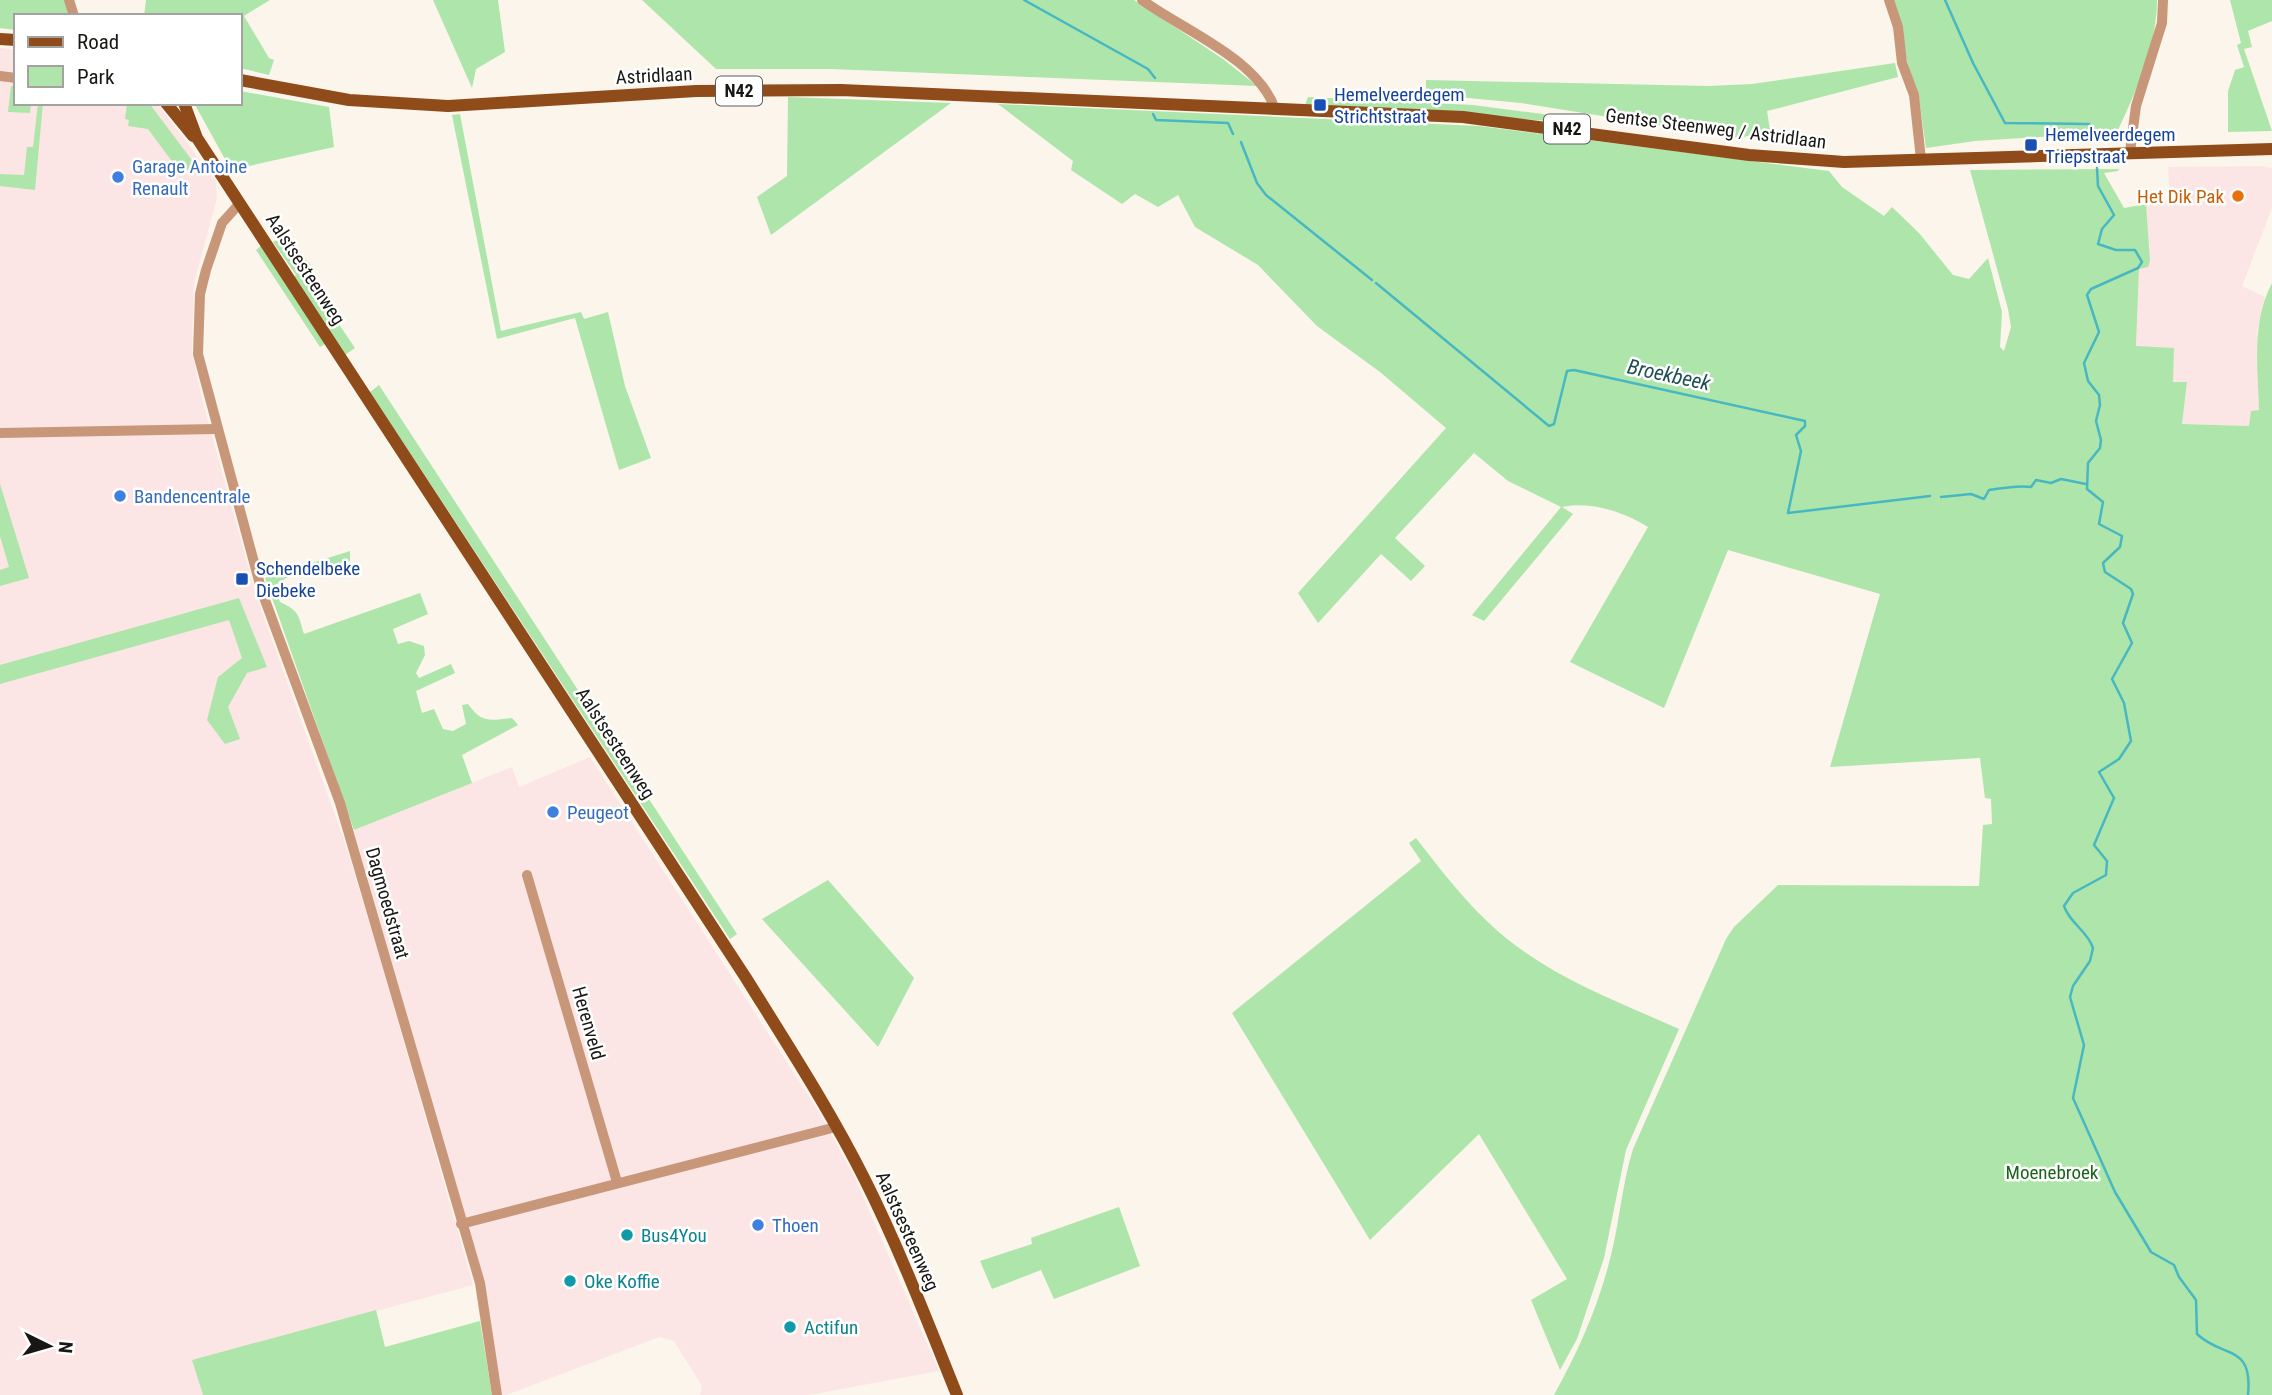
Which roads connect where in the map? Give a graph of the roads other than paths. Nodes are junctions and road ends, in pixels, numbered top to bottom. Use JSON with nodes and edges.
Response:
{"nodes":[{"id":1,"x":1142,"y":0,"type":"edge"},
{"id":2,"x":1889,"y":0,"type":"edge"},
{"id":3,"x":2163,"y":0,"type":"edge"},
{"id":4,"x":242,"y":80,"type":"edge"},
{"id":5,"x":1198,"y":104,"type":"joint"},
{"id":6,"x":168,"y":105,"type":"edge"},
{"id":7,"x":185,"y":105,"type":"edge"},
{"id":8,"x":1275,"y":109,"type":"junction"},
{"id":9,"x":197,"y":138,"type":"junction"},
{"id":10,"x":2272,"y":149,"type":"edge"},
{"id":11,"x":2130,"y":152,"type":"junction"},
{"id":12,"x":1921,"y":159,"type":"junction"},
{"id":13,"x":240,"y":203,"type":"junction"},
{"id":14,"x":216,"y":429,"type":"junction"},
{"id":15,"x":0,"y":433,"type":"edge"},
{"id":16,"x":527,"y":875,"type":"dead end"},
{"id":17,"x":836,"y":1128,"type":"junction"},
{"id":18,"x":617,"y":1182,"type":"junction"},
{"id":19,"x":461,"y":1224,"type":"junction"},
{"id":20,"x":497,"y":1395,"type":"edge"},
{"id":21,"x":957,"y":1395,"type":"edge"}],
"edges":[{"from":1,"to":8,"type":"street"},
{"from":2,"to":12,"type":"street"},
{"from":3,"to":11,"type":"street"},
{"from":4,"to":5,"type":"main road","name":"Astridlaan","number":"N42"},
{"from":5,"to":8,"type":"main road","name":"Gentse Steenweg / Astridlaan","number":"N42"},
{"from":6,"to":9,"type":"main road","name":"Aalstsesteenweg"},
{"from":7,"to":9,"type":"main road","name":"Aalstsesteenweg"},
{"from":8,"to":12,"type":"main road","name":"Gentse Steenweg / Astridlaan","number":"N42"},
{"from":9,"to":13,"type":"main road","name":"Aalstsesteenweg"},
{"from":10,"to":11,"type":"main road","number":"N42"},
{"from":11,"to":12,"type":"main road","name":"Gentse Steenweg / Astridlaan","number":"N42"},
{"from":13,"to":14,"type":"street","name":"Dagmoedstraat"},
{"from":13,"to":17,"type":"main road","name":"Aalstsesteenweg"},
{"from":14,"to":15,"type":"street"},
{"from":14,"to":19,"type":"street","name":"Dagmoedstraat"},
{"from":16,"to":18,"type":"street","name":"Herenveld"},
{"from":17,"to":18,"type":"street"},
{"from":17,"to":21,"type":"main road","name":"Aalstsesteenweg"},
{"from":18,"to":19,"type":"street"},
{"from":19,"to":20,"type":"street","name":"Dagmoedstraat"}]}
